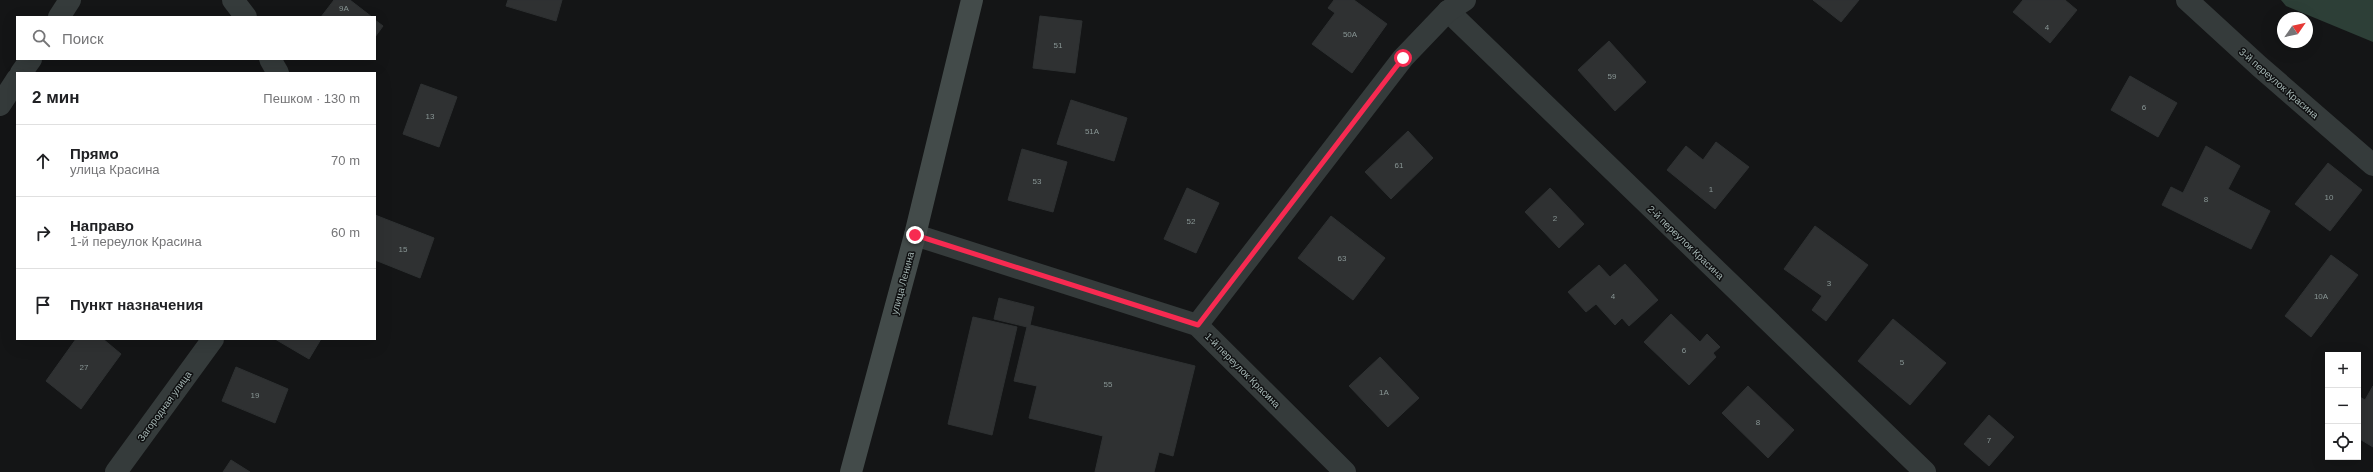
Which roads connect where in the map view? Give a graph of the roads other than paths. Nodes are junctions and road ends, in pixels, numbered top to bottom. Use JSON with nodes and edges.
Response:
{"nodes":[{"id":1,"x":70,"y":0,"type":"edge"},
{"id":2,"x":233,"y":0,"type":"edge"},
{"id":3,"x":972,"y":0,"type":"edge"},
{"id":4,"x":2187,"y":0,"type":"edge"},
{"id":5,"x":1456,"y":6,"type":"edge"},
{"id":6,"x":60,"y":16,"type":"edge"},
{"id":7,"x":245,"y":16,"type":"edge"},
{"id":8,"x":30,"y":60,"type":"edge"},
{"id":9,"x":271,"y":60,"type":"edge"},
{"id":10,"x":22,"y":72,"type":"edge"},
{"id":11,"x":277,"y":72,"type":"edge"},
{"id":12,"x":16,"y":81,"type":"edge"},
{"id":13,"x":0,"y":105,"type":"edge"},
{"id":14,"x":2373,"y":164,"type":"edge"},
{"id":15,"x":915,"y":235,"type":"junction"},
{"id":16,"x":1198,"y":325,"type":"junction"},
{"id":17,"x":212,"y":340,"type":"edge"},
{"id":18,"x":116,"y":472,"type":"edge"},
{"id":19,"x":851,"y":472,"type":"edge"},
{"id":20,"x":1345,"y":472,"type":"edge"},
{"id":21,"x":1925,"y":472,"type":"edge"}],
"edges":[{"from":1,"to":6,"type":"street"},
{"from":2,"to":7,"type":"street"},
{"from":3,"to":15,"type":"main road","name":"улица Ленина"},
{"from":4,"to":14,"type":"street","name":"3-й переулок Красина"},
{"from":5,"to":16,"type":"street"},
{"from":5,"to":21,"type":"street","name":"2-й переулок Красина"},
{"from":8,"to":10,"type":"street"},
{"from":9,"to":11,"type":"street"},
{"from":12,"to":13,"type":"street"},
{"from":15,"to":16,"type":"street","name":"1-й переулок Красина"},
{"from":15,"to":19,"type":"main road","name":"улица Ленина"},
{"from":16,"to":20,"type":"street","name":"1-й переулок Красина"},
{"from":17,"to":18,"type":"street","name":"Загородная улица"}]}
